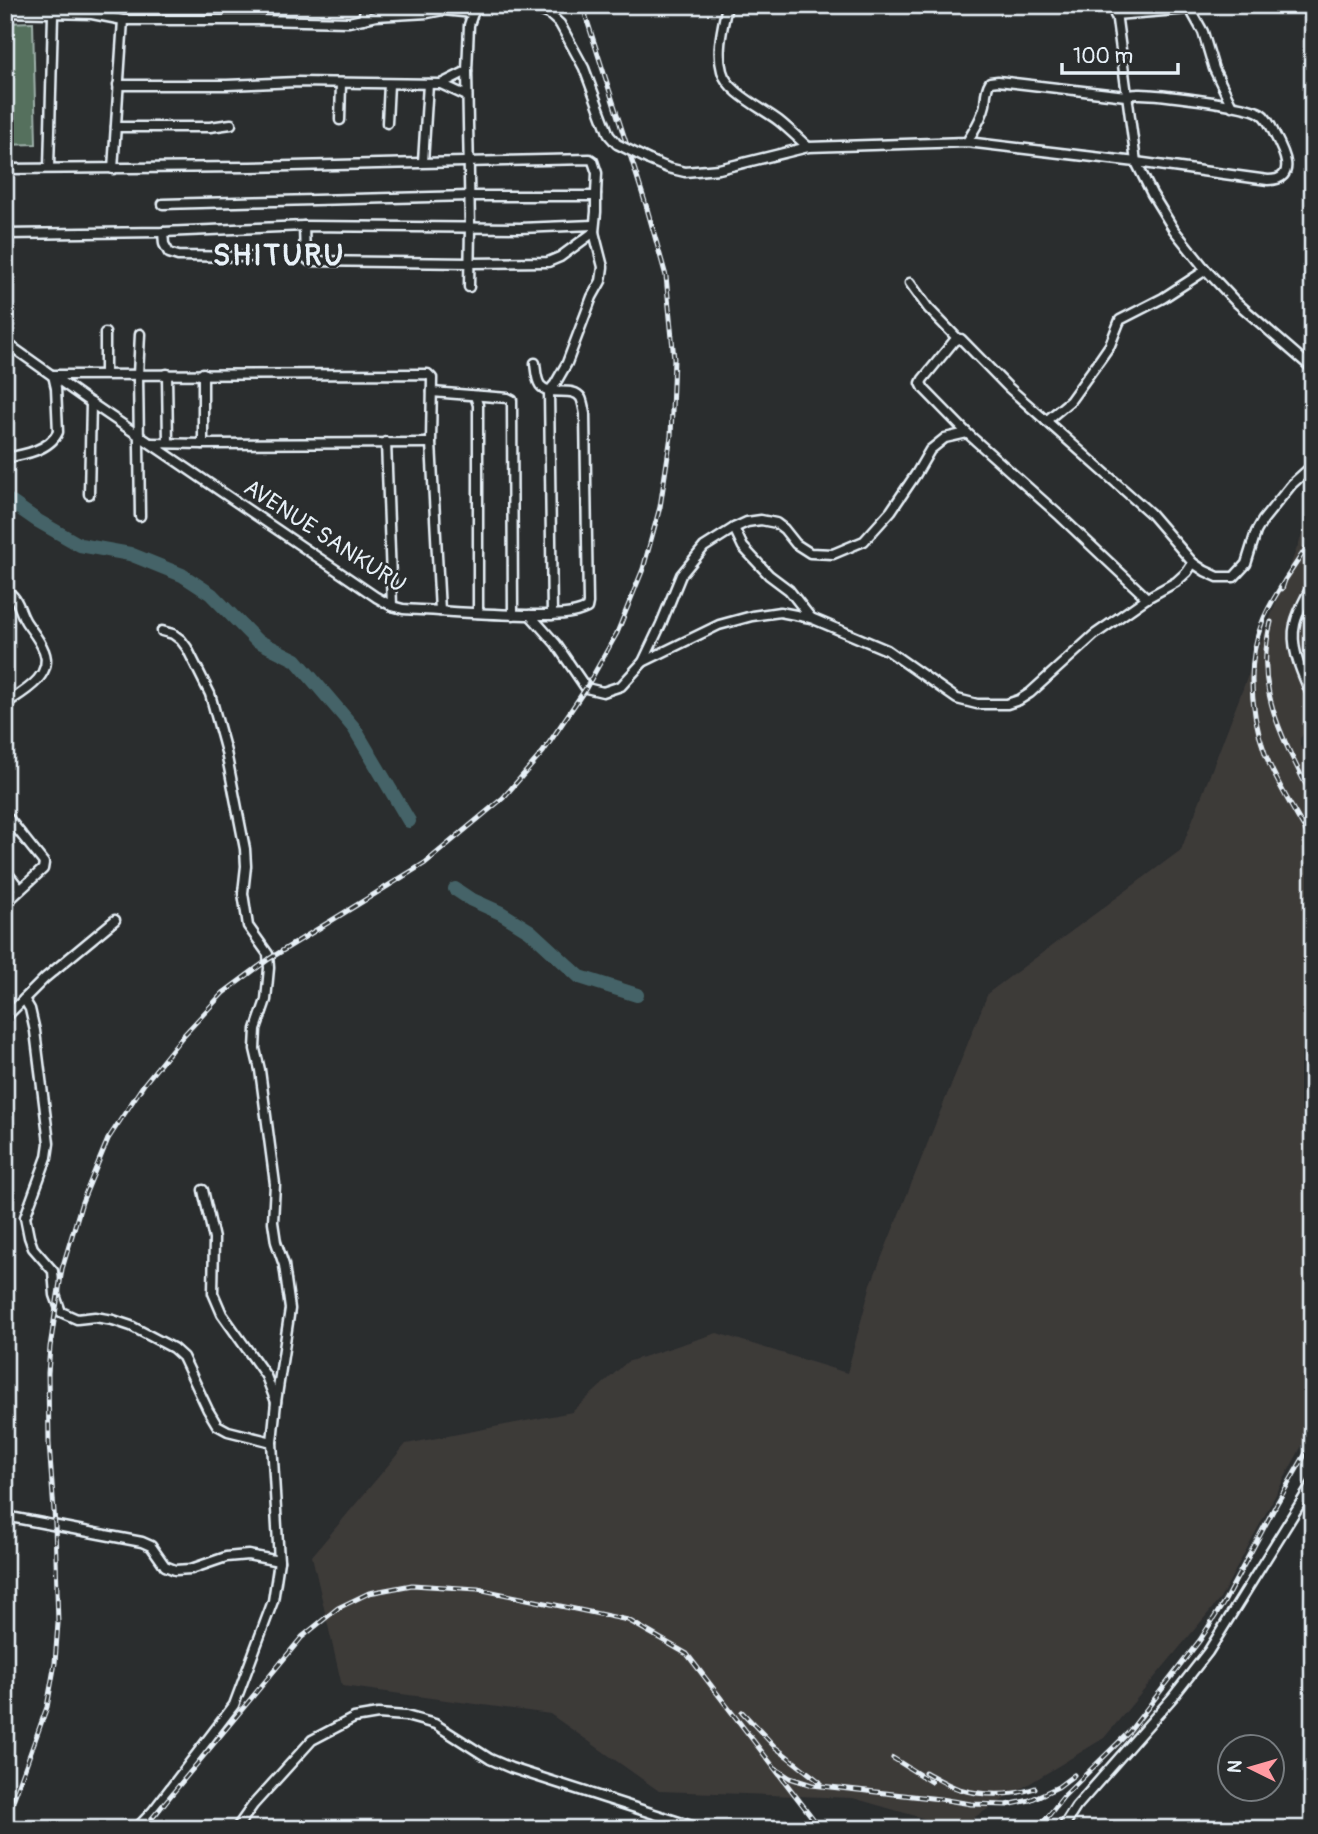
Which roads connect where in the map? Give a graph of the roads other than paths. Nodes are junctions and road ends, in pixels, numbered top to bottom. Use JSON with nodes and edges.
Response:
{"nodes":[{"id":1,"x":97,"y":5,"type":"edge"},
{"id":2,"x":366,"y":5,"type":"edge"},
{"id":3,"x":434,"y":5,"type":"edge"},
{"id":4,"x":481,"y":5,"type":"edge"},
{"id":5,"x":526,"y":5,"type":"edge"},
{"id":6,"x":727,"y":5,"type":"edge"},
{"id":7,"x":1189,"y":7,"type":"edge"},
{"id":8,"x":40,"y":9,"type":"edge"},
{"id":9,"x":1115,"y":10,"type":"edge"},
{"id":10,"x":5,"y":12,"type":"edge"},
{"id":11,"x":428,"y":13,"type":"junction"},
{"id":12,"x":473,"y":13,"type":"junction"},
{"id":13,"x":53,"y":15,"type":"junction"},
{"id":14,"x":92,"y":15,"type":"junction"},
{"id":15,"x":363,"y":19,"type":"junction"},
{"id":16,"x":123,"y":20,"type":"junction"},
{"id":17,"x":467,"y":71,"type":"junction"},
{"id":18,"x":341,"y":83,"type":"junction"},
{"id":19,"x":389,"y":84,"type":"junction"},
{"id":20,"x":428,"y":84,"type":"junction"},
{"id":21,"x":441,"y":84,"type":"junction"},
{"id":22,"x":118,"y":85,"type":"junction"},
{"id":23,"x":467,"y":96,"type":"junction"},
{"id":24,"x":1126,"y":96,"type":"junction"},
{"id":25,"x":1232,"y":106,"type":"junction"},
{"id":26,"x":340,"y":120,"type":"dead end"},
{"id":27,"x":387,"y":123,"type":"dead end"},
{"id":28,"x":232,"y":124,"type":"dead end"},
{"id":29,"x":116,"y":127,"type":"junction"},
{"id":30,"x":967,"y":142,"type":"junction"},
{"id":31,"x":808,"y":147,"type":"junction"},
{"id":32,"x":423,"y":162,"type":"junction"},
{"id":33,"x":1136,"y":162,"type":"junction"},
{"id":34,"x":468,"y":163,"type":"junction"},
{"id":35,"x":49,"y":168,"type":"junction"},
{"id":36,"x":5,"y":169,"type":"edge"},
{"id":37,"x":113,"y":169,"type":"junction"},
{"id":38,"x":596,"y":194,"type":"junction"},
{"id":39,"x":470,"y":196,"type":"junction"},
{"id":40,"x":163,"y":204,"type":"dead end"},
{"id":41,"x":304,"y":226,"type":"junction"},
{"id":42,"x":470,"y":228,"type":"junction"},
{"id":43,"x":594,"y":229,"type":"junction"},
{"id":44,"x":163,"y":232,"type":"junction"},
{"id":45,"x":5,"y":234,"type":"edge"},
{"id":46,"x":250,"y":257,"type":"dead end"},
{"id":47,"x":470,"y":263,"type":"junction"},
{"id":48,"x":1206,"y":270,"type":"junction"},
{"id":49,"x":910,"y":283,"type":"dead end"},
{"id":50,"x":469,"y":287,"type":"dead end"},
{"id":51,"x":105,"y":333,"type":"dead end"},
{"id":52,"x":140,"y":334,"type":"dead end"},
{"id":53,"x":958,"y":338,"type":"junction"},
{"id":54,"x":5,"y":342,"type":"edge"},
{"id":55,"x":535,"y":363,"type":"dead end"},
{"id":56,"x":1313,"y":369,"type":"edge"},
{"id":57,"x":105,"y":373,"type":"junction"},
{"id":58,"x":203,"y":373,"type":"junction"},
{"id":59,"x":167,"y":374,"type":"junction"},
{"id":60,"x":52,"y":375,"type":"junction"},
{"id":61,"x":138,"y":375,"type":"junction"},
{"id":62,"x":549,"y":391,"type":"junction"},
{"id":63,"x":432,"y":392,"type":"junction"},
{"id":64,"x":475,"y":396,"type":"junction"},
{"id":65,"x":91,"y":403,"type":"junction"},
{"id":66,"x":1046,"y":421,"type":"junction"},
{"id":67,"x":967,"y":432,"type":"junction"},
{"id":68,"x":139,"y":436,"type":"junction"},
{"id":69,"x":386,"y":442,"type":"junction"},
{"id":70,"x":150,"y":443,"type":"junction"},
{"id":71,"x":168,"y":443,"type":"junction"},
{"id":72,"x":431,"y":443,"type":"junction"},
{"id":73,"x":203,"y":444,"type":"junction"},
{"id":74,"x":5,"y":458,"type":"edge"},
{"id":75,"x":1313,"y":465,"type":"edge"},
{"id":76,"x":89,"y":494,"type":"dead end"},
{"id":77,"x":140,"y":516,"type":"dead end"},
{"id":78,"x":734,"y":528,"type":"junction"},
{"id":79,"x":1193,"y":563,"type":"junction"},
{"id":80,"x":1313,"y":583,"type":"edge"},
{"id":81,"x":5,"y":590,"type":"edge"},
{"id":82,"x":1147,"y":598,"type":"junction"},
{"id":83,"x":392,"y":606,"type":"junction"},
{"id":84,"x":440,"y":611,"type":"junction"},
{"id":85,"x":478,"y":613,"type":"junction"},
{"id":86,"x":513,"y":615,"type":"junction"},
{"id":87,"x":530,"y":615,"type":"junction"},
{"id":88,"x":552,"y":615,"type":"junction"},
{"id":89,"x":811,"y":618,"type":"junction"},
{"id":90,"x":162,"y":631,"type":"dead end"},
{"id":91,"x":643,"y":662,"type":"junction"},
{"id":92,"x":1313,"y":699,"type":"edge"},
{"id":93,"x":5,"y":704,"type":"edge"},
{"id":94,"x":5,"y":814,"type":"edge"},
{"id":95,"x":5,"y":870,"type":"edge"},
{"id":96,"x":20,"y":889,"type":"junction"},
{"id":97,"x":5,"y":904,"type":"edge"},
{"id":98,"x":115,"y":920,"type":"dead end"},
{"id":99,"x":24,"y":999,"type":"junction"},
{"id":100,"x":5,"y":1018,"type":"edge"},
{"id":101,"x":203,"y":1190,"type":"dead end"},
{"id":102,"x":276,"y":1402,"type":"junction"},
{"id":103,"x":272,"y":1442,"type":"junction"},
{"id":104,"x":1313,"y":1483,"type":"edge"},
{"id":105,"x":5,"y":1516,"type":"edge"},
{"id":106,"x":279,"y":1562,"type":"junction"},
{"id":107,"x":5,"y":1820,"type":"edge"},
{"id":108,"x":11,"y":1829,"type":"edge"},
{"id":109,"x":136,"y":1829,"type":"edge"},
{"id":110,"x":236,"y":1829,"type":"edge"},
{"id":111,"x":701,"y":1829,"type":"edge"},
{"id":112,"x":1062,"y":1829,"type":"edge"}],
"edges":[{"from":1,"to":14,"type":"street"},
{"from":2,"to":15,"type":"street"},
{"from":3,"to":11,"type":"street"},
{"from":4,"to":12,"type":"street"},
{"from":5,"to":31,"type":"street","bridge":true},
{"from":6,"to":31,"type":"street"},
{"from":7,"to":9,"type":"street"},
{"from":7,"to":25,"type":"street"},
{"from":8,"to":10,"type":"street"},
{"from":8,"to":13,"type":"street"},
{"from":9,"to":24,"type":"street"},
{"from":11,"to":12,"type":"street"},
{"from":11,"to":15,"type":"street"},
{"from":12,"to":17,"type":"street"},
{"from":13,"to":14,"type":"street"},
{"from":13,"to":35,"type":"street"},
{"from":14,"to":16,"type":"street"},
{"from":15,"to":16,"type":"street"},
{"from":16,"to":22,"type":"street"},
{"from":17,"to":21,"type":"street"},
{"from":17,"to":23,"type":"street"},
{"from":18,"to":19,"type":"street"},
{"from":18,"to":22,"type":"street"},
{"from":18,"to":26,"type":"street"},
{"from":19,"to":20,"type":"street"},
{"from":19,"to":27,"type":"street"},
{"from":20,"to":21,"type":"street"},
{"from":20,"to":32,"type":"street"},
{"from":21,"to":23,"type":"street"},
{"from":22,"to":29,"type":"street"},
{"from":23,"to":34,"type":"street"},
{"from":24,"to":25,"type":"street"},
{"from":24,"to":30,"type":"street"},
{"from":24,"to":33,"type":"street"},
{"from":25,"to":33,"type":"street"},
{"from":28,"to":29,"type":"street"},
{"from":29,"to":37,"type":"street"},
{"from":30,"to":31,"type":"street"},
{"from":30,"to":33,"type":"street"},
{"from":32,"to":34,"type":"street"},
{"from":32,"to":37,"type":"street"},
{"from":33,"to":48,"type":"street"},
{"from":34,"to":38,"type":"street"},
{"from":34,"to":39,"type":"street"},
{"from":35,"to":36,"type":"street"},
{"from":35,"to":37,"type":"street"},
{"from":38,"to":39,"type":"street"},
{"from":38,"to":43,"type":"street"},
{"from":39,"to":40,"type":"street"},
{"from":39,"to":42,"type":"street"},
{"from":41,"to":42,"type":"street"},
{"from":41,"to":44,"type":"street"},
{"from":41,"to":47,"type":"street"},
{"from":42,"to":43,"type":"street"},
{"from":42,"to":47,"type":"street"},
{"from":43,"to":47,"type":"street"},
{"from":43,"to":62,"type":"street"},
{"from":44,"to":45,"type":"street"},
{"from":44,"to":46,"type":"street"},
{"from":47,"to":50,"type":"street"},
{"from":48,"to":56,"type":"street"},
{"from":48,"to":66,"type":"street"},
{"from":49,"to":53,"type":"street"},
{"from":51,"to":57,"type":"street"},
{"from":52,"to":61,"type":"street"},
{"from":53,"to":66,"type":"street"},
{"from":53,"to":67,"type":"street"},
{"from":54,"to":60,"type":"street","name":"AVENUE SANKURU"},
{"from":55,"to":62,"type":"street"},
{"from":57,"to":60,"type":"street"},
{"from":57,"to":61,"type":"street"},
{"from":58,"to":59,"type":"street"},
{"from":58,"to":63,"type":"street"},
{"from":58,"to":73,"type":"street"},
{"from":59,"to":61,"type":"street"},
{"from":59,"to":71,"type":"street"},
{"from":60,"to":65,"type":"street","name":"AVENUE SANKURU"},
{"from":60,"to":74,"type":"street"},
{"from":61,"to":68,"type":"street"},
{"from":62,"to":88,"type":"street"},
{"from":62,"to":88,"type":"street","name":"AVENUE SANKURU"},
{"from":63,"to":64,"type":"street"},
{"from":63,"to":72,"type":"street"},
{"from":64,"to":85,"type":"street"},
{"from":64,"to":86,"type":"street"},
{"from":65,"to":68,"type":"street","name":"AVENUE SANKURU"},
{"from":65,"to":76,"type":"street"},
{"from":66,"to":79,"type":"street"},
{"from":67,"to":78,"type":"street"},
{"from":67,"to":82,"type":"street"},
{"from":68,"to":70,"type":"street","name":"AVENUE SANKURU"},
{"from":68,"to":77,"type":"street"},
{"from":69,"to":72,"type":"street"},
{"from":69,"to":73,"type":"street"},
{"from":69,"to":83,"type":"street"},
{"from":70,"to":71,"type":"street"},
{"from":70,"to":83,"type":"street","name":"AVENUE SANKURU"},
{"from":71,"to":73,"type":"street"},
{"from":72,"to":84,"type":"street"},
{"from":75,"to":79,"type":"street"},
{"from":78,"to":89,"type":"street"},
{"from":78,"to":91,"type":"street"},
{"from":79,"to":82,"type":"street"},
{"from":80,"to":92,"type":"street"},
{"from":81,"to":93,"type":"street"},
{"from":82,"to":89,"type":"street"},
{"from":83,"to":84,"type":"street","name":"AVENUE SANKURU"},
{"from":84,"to":85,"type":"street","name":"AVENUE SANKURU"},
{"from":85,"to":86,"type":"street","name":"AVENUE SANKURU"},
{"from":86,"to":87,"type":"street","name":"AVENUE SANKURU"},
{"from":87,"to":88,"type":"street","name":"AVENUE SANKURU"},
{"from":87,"to":91,"type":"street"},
{"from":89,"to":91,"type":"street"},
{"from":90,"to":102,"type":"street"},
{"from":94,"to":96,"type":"street"},
{"from":95,"to":96,"type":"street"},
{"from":96,"to":97,"type":"street"},
{"from":98,"to":99,"type":"street"},
{"from":99,"to":100,"type":"street"},
{"from":99,"to":103,"type":"street"},
{"from":101,"to":102,"type":"street"},
{"from":102,"to":103,"type":"street"},
{"from":103,"to":106,"type":"street"},
{"from":104,"to":112,"type":"street"},
{"from":105,"to":106,"type":"street"},
{"from":106,"to":109,"type":"street"},
{"from":107,"to":108,"type":"street"},
{"from":110,"to":111,"type":"street"}]}
